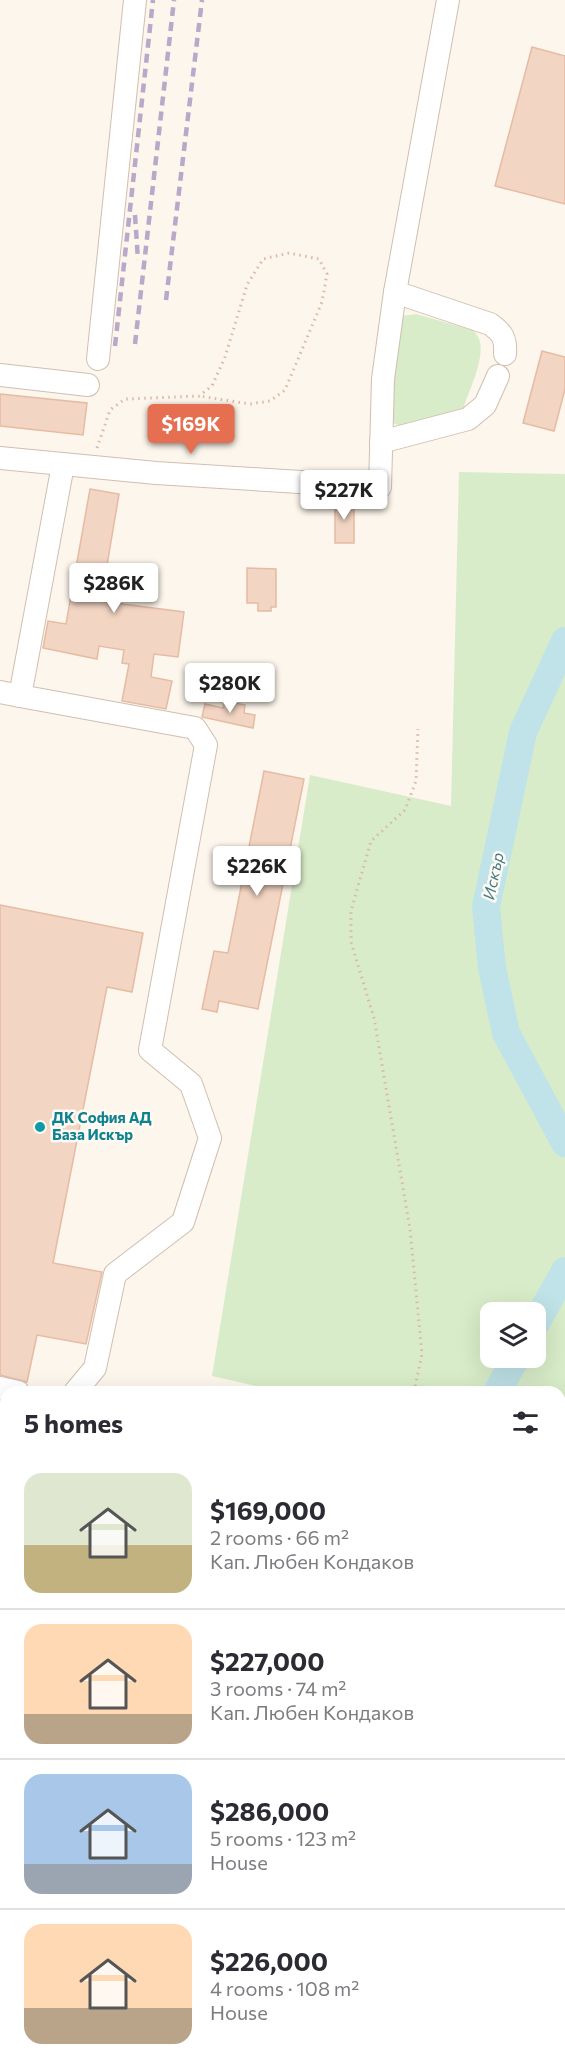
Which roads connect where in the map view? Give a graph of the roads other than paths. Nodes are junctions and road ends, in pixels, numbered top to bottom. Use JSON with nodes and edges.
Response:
{"nodes":[{"id":1,"x":135,"y":0,"type":"edge"},
{"id":2,"x":448,"y":0,"type":"edge"},
{"id":3,"x":395,"y":292,"type":"junction"},
{"id":4,"x":505,"y":354,"type":"dead end"},
{"id":5,"x":98,"y":359,"type":"dead end"},
{"id":6,"x":0,"y":375,"type":"edge"},
{"id":7,"x":498,"y":376,"type":"dead end"},
{"id":8,"x":87,"y":385,"type":"dead end"},
{"id":9,"x":381,"y":442,"type":"junction"},
{"id":10,"x":0,"y":458,"type":"edge"},
{"id":11,"x":63,"y":465,"type":"junction"},
{"id":12,"x":10,"y":694,"type":"edge"},
{"id":13,"x":80,"y":1386,"type":"edge"}],
"edges":[{"from":1,"to":5,"type":"street"},
{"from":2,"to":3,"type":"street"},
{"from":3,"to":4,"type":"street"},
{"from":3,"to":9,"type":"street"},
{"from":6,"to":8,"type":"street"},
{"from":7,"to":9,"type":"street"},
{"from":9,"to":11,"type":"street"},
{"from":10,"to":11,"type":"street"},
{"from":11,"to":12,"type":"street"},
{"from":12,"to":13,"type":"street"}]}
